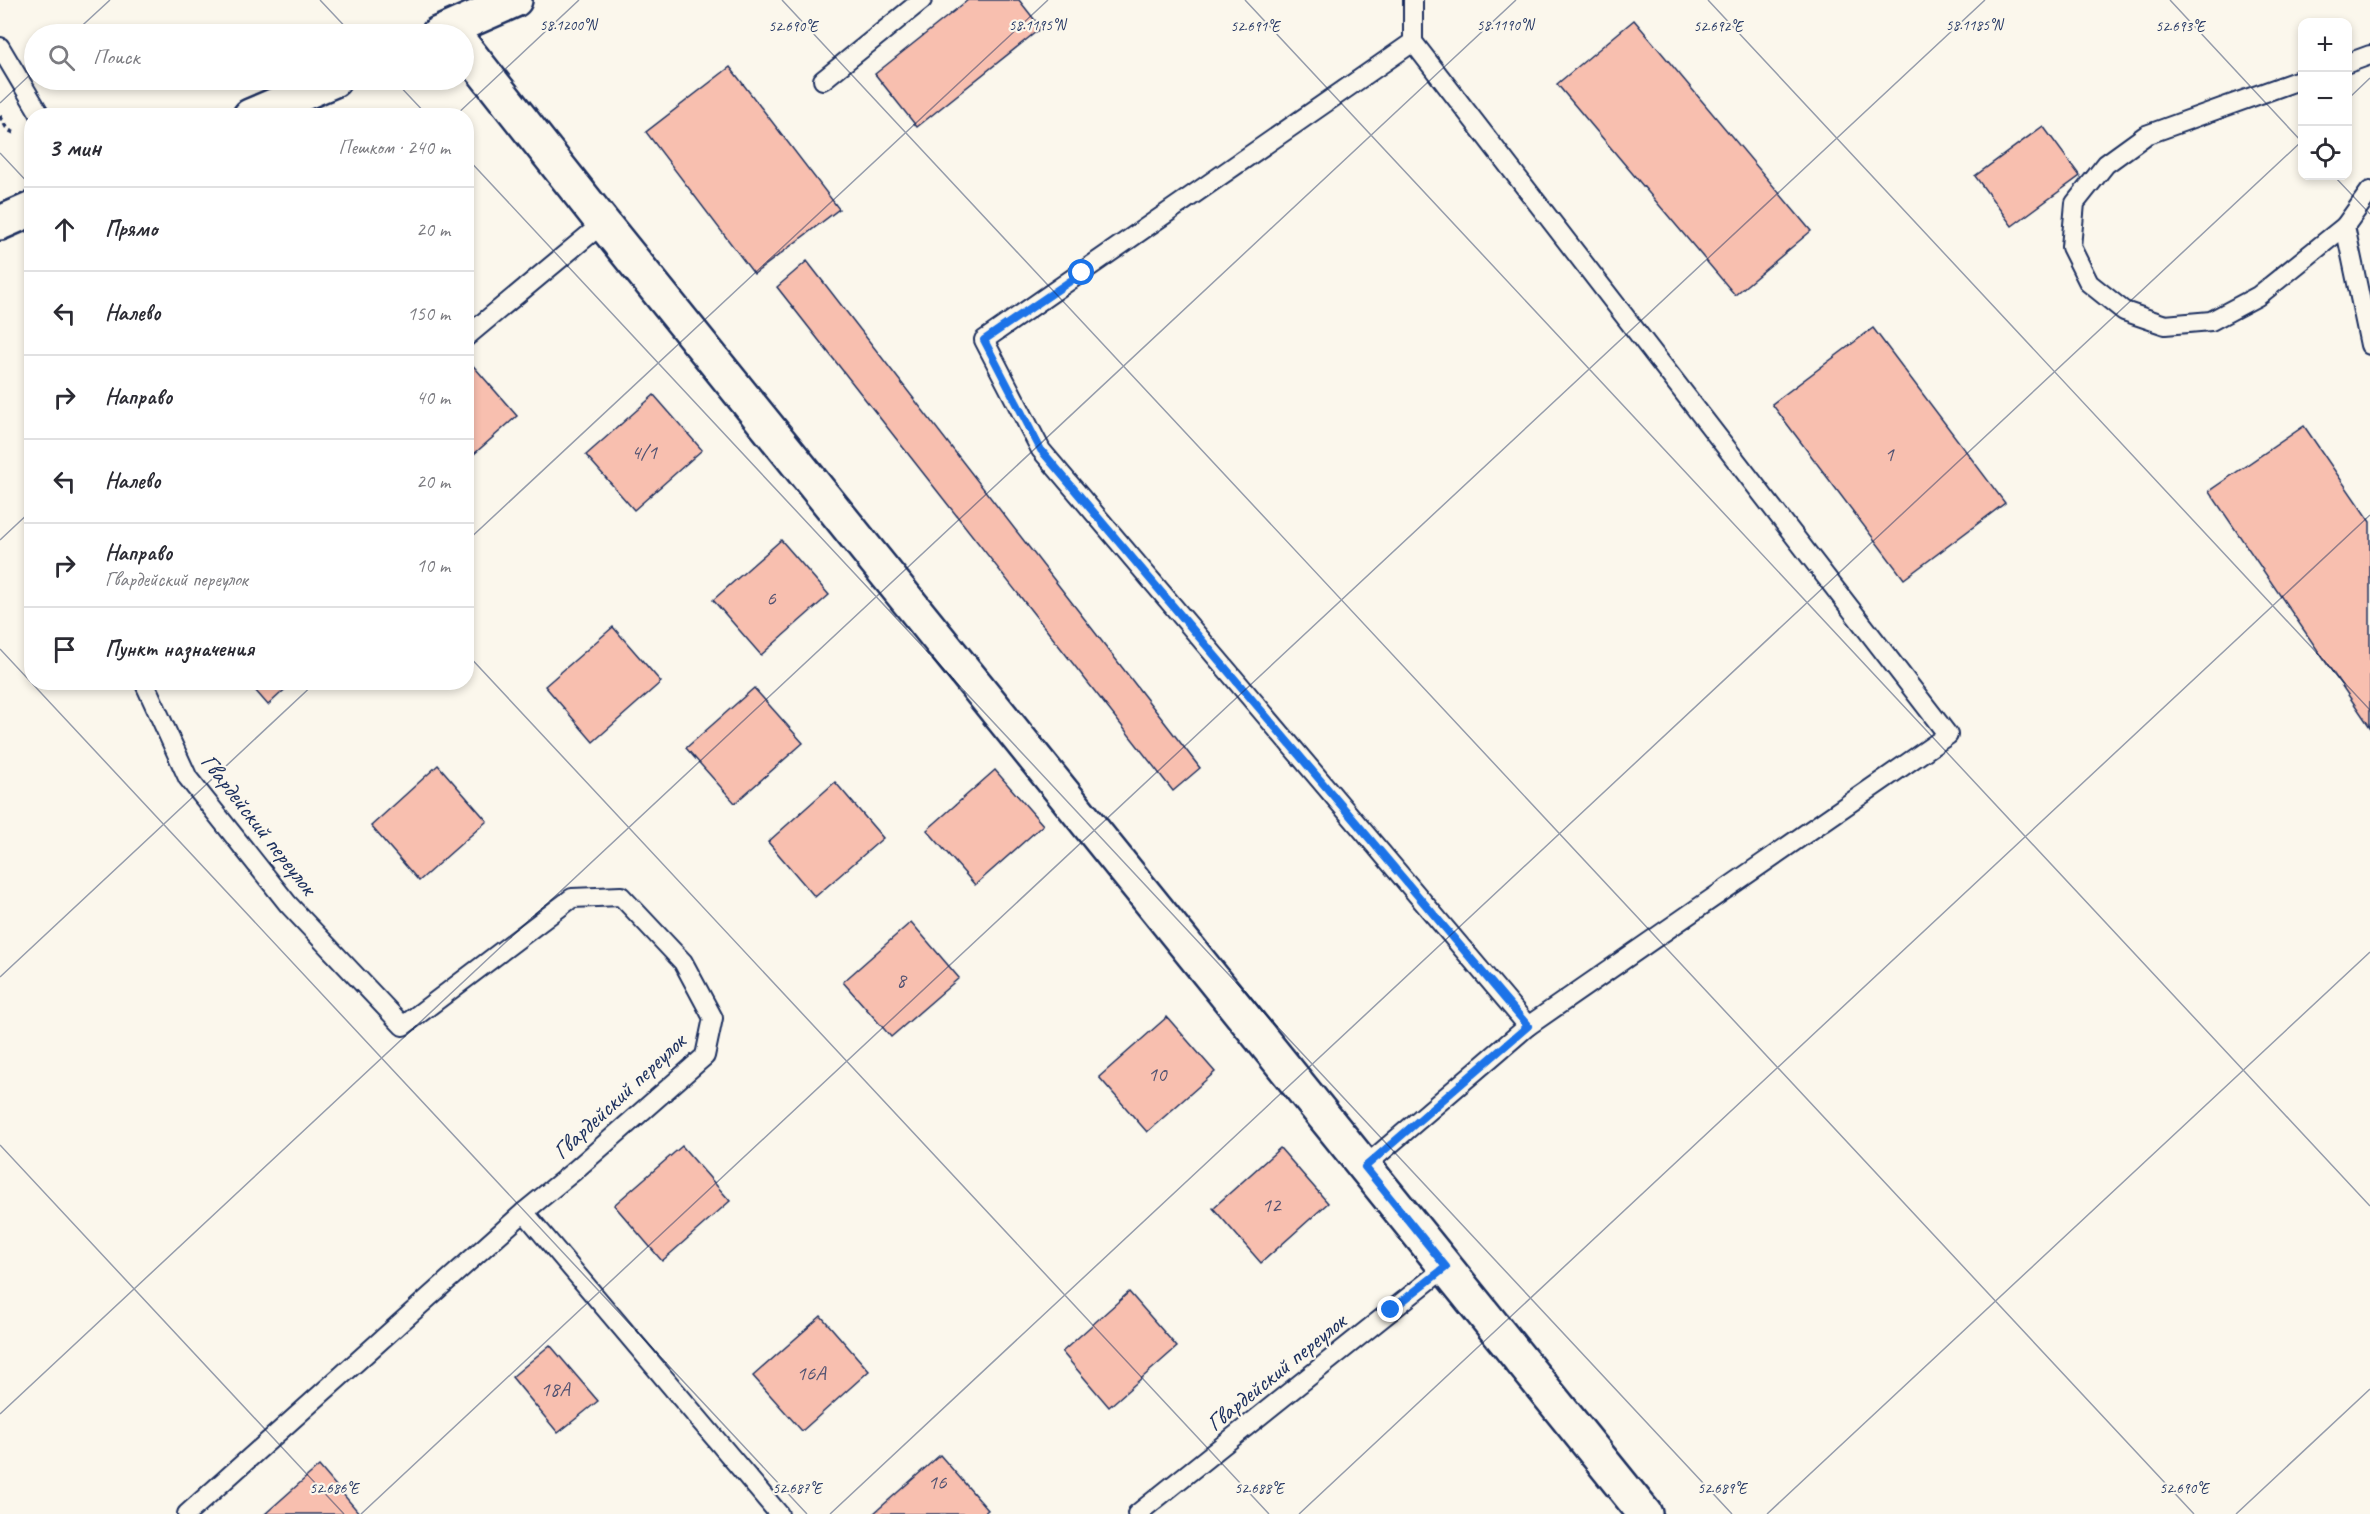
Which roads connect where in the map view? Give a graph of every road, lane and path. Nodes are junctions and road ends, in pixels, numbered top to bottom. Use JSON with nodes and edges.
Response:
{"nodes":[{"id":1,"x":515,"y":0,"type":"edge"},
{"id":2,"x":922,"y":0,"type":"edge"},
{"id":3,"x":1413,"y":0,"type":"edge"},
{"id":4,"x":472,"y":24,"type":"edge"},
{"id":5,"x":1413,"y":42,"type":"junction"},
{"id":6,"x":0,"y":47,"type":"edge"},
{"id":7,"x":2370,"y":55,"type":"edge"},
{"id":8,"x":2352,"y":62,"type":"edge"},
{"id":9,"x":474,"y":64,"type":"edge"},
{"id":10,"x":823,"y":80,"type":"dead end"},
{"id":11,"x":2298,"y":80,"type":"edge"},
{"id":12,"x":24,"y":87,"type":"edge"},
{"id":13,"x":26,"y":90,"type":"edge"},
{"id":14,"x":311,"y":90,"type":"edge"},
{"id":15,"x":36,"y":108,"type":"edge"},
{"id":16,"x":269,"y":108,"type":"edge"},
{"id":17,"x":2370,"y":191,"type":"edge"},
{"id":18,"x":24,"y":212,"type":"edge"},
{"id":19,"x":0,"y":223,"type":"edge"},
{"id":20,"x":603,"y":223,"type":"junction"},
{"id":21,"x":2345,"y":226,"type":"junction"},
{"id":22,"x":474,"y":330,"type":"edge"},
{"id":23,"x":2370,"y":345,"type":"edge"},
{"id":24,"x":148,"y":690,"type":"edge"},
{"id":25,"x":1528,"y":1026,"type":"junction"},
{"id":26,"x":1365,"y":1167,"type":"junction"},
{"id":27,"x":524,"y":1212,"type":"junction"},
{"id":28,"x":1446,"y":1267,"type":"junction"},
{"id":29,"x":187,"y":1514,"type":"edge"},
{"id":30,"x":779,"y":1514,"type":"edge"},
{"id":31,"x":1137,"y":1514,"type":"edge"},
{"id":32,"x":1645,"y":1514,"type":"edge"}],
"edges":[{"from":1,"to":4,"type":"street"},
{"from":2,"to":10,"type":"lane"},
{"from":3,"to":5,"type":"lane"},
{"from":5,"to":25,"type":"lane"},
{"from":5,"to":25,"type":"lane"},
{"from":6,"to":12,"type":"lane"},
{"from":7,"to":8,"type":"lane"},
{"from":9,"to":20,"type":"street"},
{"from":11,"to":21,"type":"lane"},
{"from":13,"to":15,"type":"lane"},
{"from":14,"to":16,"type":"street"},
{"from":17,"to":21,"type":"lane"},
{"from":18,"to":19,"type":"street"},
{"from":20,"to":22,"type":"lane"},
{"from":20,"to":26,"type":"street"},
{"from":21,"to":23,"type":"lane"},
{"from":24,"to":27,"type":"lane","name":"Гвардейский переулок"},
{"from":25,"to":26,"type":"lane"},
{"from":26,"to":28,"type":"street"},
{"from":27,"to":29,"type":"lane"},
{"from":27,"to":30,"type":"lane"},
{"from":28,"to":31,"type":"lane","name":"Гвардейский переулок"},
{"from":28,"to":32,"type":"street"}]}
